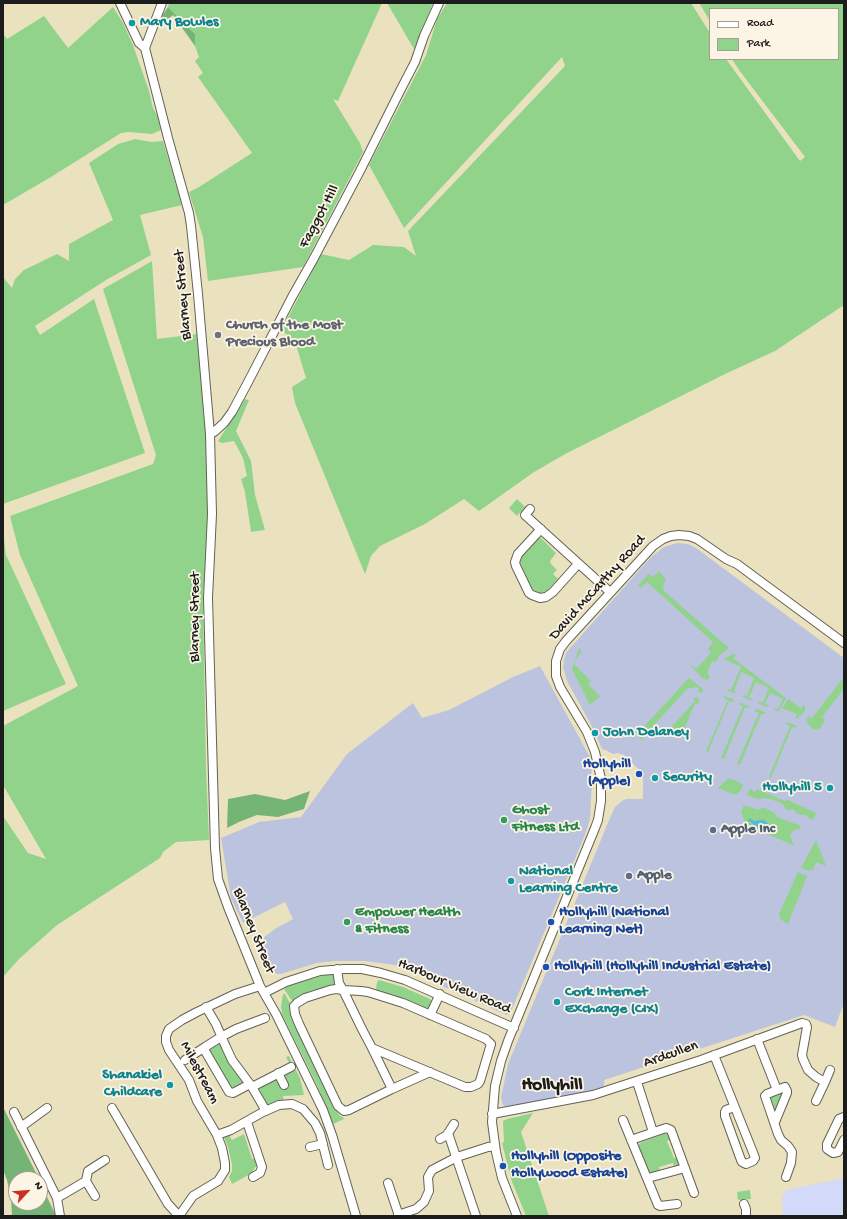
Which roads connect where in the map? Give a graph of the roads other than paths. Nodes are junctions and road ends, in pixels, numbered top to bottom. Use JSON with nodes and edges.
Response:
{"nodes":[{"id":1,"x":120,"y":3,"type":"edge"},
{"id":2,"x":162,"y":3,"type":"edge"},
{"id":3,"x":439,"y":3,"type":"edge"},
{"id":4,"x":145,"y":48,"type":"junction"},
{"id":5,"x":210,"y":434,"type":"junction"},
{"id":6,"x":530,"y":509,"type":"dead end"},
{"id":7,"x":541,"y":529,"type":"junction"},
{"id":8,"x":726,"y":559,"type":"junction"},
{"id":9,"x":578,"y":564,"type":"junction"},
{"id":10,"x":610,"y":592,"type":"junction"},
{"id":11,"x":844,"y":643,"type":"edge"},
{"id":12,"x":844,"y":649,"type":"edge"},
{"id":13,"x":337,"y":969,"type":"junction"},
{"id":14,"x":262,"y":989,"type":"junction"},
{"id":15,"x":342,"y":990,"type":"junction"},
{"id":16,"x":440,"y":994,"type":"junction"},
{"id":17,"x":206,"y":1007,"type":"junction"},
{"id":18,"x":430,"y":1015,"type":"junction"},
{"id":19,"x":265,"y":1018,"type":"dead end"},
{"id":20,"x":514,"y":1028,"type":"junction"},
{"id":21,"x":221,"y":1037,"type":"junction"},
{"id":22,"x":756,"y":1039,"type":"junction"},
{"id":23,"x":205,"y":1047,"type":"junction"},
{"id":24,"x":372,"y":1048,"type":"junction"},
{"id":25,"x":714,"y":1055,"type":"junction"},
{"id":26,"x":185,"y":1060,"type":"dead end"},
{"id":27,"x":290,"y":1067,"type":"dead end"},
{"id":28,"x":830,"y":1070,"type":"dead end"},
{"id":29,"x":430,"y":1072,"type":"junction"},
{"id":30,"x":278,"y":1074,"type":"junction"},
{"id":31,"x":637,"y":1082,"type":"junction"},
{"id":32,"x":825,"y":1082,"type":"junction"},
{"id":33,"x":251,"y":1085,"type":"junction"},
{"id":34,"x":284,"y":1085,"type":"dead end"},
{"id":35,"x":392,"y":1089,"type":"junction"},
{"id":36,"x":777,"y":1090,"type":"junction"},
{"id":37,"x":816,"y":1101,"type":"dead end"},
{"id":38,"x":734,"y":1107,"type":"junction"},
{"id":39,"x":47,"y":1108,"type":"dead end"},
{"id":40,"x":112,"y":1108,"type":"dead end"},
{"id":41,"x":266,"y":1111,"type":"junction"},
{"id":42,"x":14,"y":1112,"type":"dead end"},
{"id":43,"x":492,"y":1114,"type":"junction"},
{"id":44,"x":844,"y":1117,"type":"edge"},
{"id":45,"x":623,"y":1120,"type":"dead end"},
{"id":46,"x":247,"y":1122,"type":"junction"},
{"id":47,"x":774,"y":1122,"type":"junction"},
{"id":48,"x":454,"y":1124,"type":"dead end"},
{"id":49,"x":21,"y":1127,"type":"junction"},
{"id":50,"x":653,"y":1132,"type":"junction"},
{"id":51,"x":448,"y":1133,"type":"junction"},
{"id":52,"x":217,"y":1135,"type":"junction"},
{"id":53,"x":440,"y":1139,"type":"dead end"},
{"id":54,"x":631,"y":1140,"type":"junction"},
{"id":55,"x":844,"y":1140,"type":"edge"},
{"id":56,"x":323,"y":1144,"type":"junction"},
{"id":57,"x":495,"y":1146,"type":"junction"},
{"id":58,"x":310,"y":1147,"type":"dead end"},
{"id":59,"x":457,"y":1157,"type":"junction"},
{"id":60,"x":105,"y":1160,"type":"dead end"},
{"id":61,"x":328,"y":1165,"type":"dead end"},
{"id":62,"x":685,"y":1168,"type":"junction"},
{"id":63,"x":253,"y":1177,"type":"dead end"},
{"id":64,"x":786,"y":1177,"type":"dead end"},
{"id":65,"x":648,"y":1178,"type":"junction"},
{"id":66,"x":86,"y":1181,"type":"junction"},
{"id":67,"x":388,"y":1183,"type":"dead end"},
{"id":68,"x":694,"y":1193,"type":"dead end"},
{"id":69,"x":94,"y":1196,"type":"dead end"},
{"id":70,"x":57,"y":1198,"type":"junction"},
{"id":71,"x":677,"y":1204,"type":"dead end"},
{"id":72,"x":744,"y":1204,"type":"dead end"},
{"id":73,"x":60,"y":1216,"type":"edge"},
{"id":74,"x":179,"y":1216,"type":"edge"},
{"id":75,"x":356,"y":1216,"type":"edge"},
{"id":76,"x":398,"y":1216,"type":"edge"},
{"id":77,"x":476,"y":1216,"type":"edge"},
{"id":78,"x":517,"y":1216,"type":"edge"},
{"id":79,"x":746,"y":1216,"type":"edge"}],
"edges":[{"from":1,"to":4,"type":"street","name":"Blarney Street"},
{"from":2,"to":4,"type":"street"},
{"from":3,"to":5,"type":"street","name":"Faggot Hill"},
{"from":4,"to":5,"type":"street","name":"Blarney Street"},
{"from":5,"to":14,"type":"street","name":"Blarney Street"},
{"from":6,"to":7,"type":"street"},
{"from":7,"to":9,"type":"street"},
{"from":7,"to":9,"type":"street"},
{"from":8,"to":10,"type":"street","name":"David McCarthy Road"},
{"from":8,"to":11,"type":"street","name":"David McCarthy Road"},
{"from":8,"to":12,"type":"street","name":"David McCarthy Road"},
{"from":9,"to":10,"type":"street"},
{"from":10,"to":20,"type":"street","name":"David McCarthy Road"},
{"from":13,"to":14,"type":"street","name":"Harbour View Road"},
{"from":13,"to":15,"type":"street"},
{"from":13,"to":16,"type":"street","name":"Harbour View Road"},
{"from":14,"to":17,"type":"street","name":"Milestream"},
{"from":14,"to":75,"type":"street","name":"Blarney Street"},
{"from":15,"to":18,"type":"street"},
{"from":15,"to":24,"type":"street"},
{"from":15,"to":35,"type":"street"},
{"from":16,"to":18,"type":"street"},
{"from":16,"to":20,"type":"street","name":"Harbour View Road"},
{"from":17,"to":21,"type":"street"},
{"from":17,"to":52,"type":"street","name":"Milestream"},
{"from":18,"to":29,"type":"street"},
{"from":19,"to":21,"type":"street"},
{"from":20,"to":43,"type":"street","name":"Harbour View Road"},
{"from":21,"to":23,"type":"street"},
{"from":21,"to":33,"type":"street"},
{"from":22,"to":25,"type":"street","name":"Ardcullen"},
{"from":22,"to":32,"type":"street","name":"Ardcullen"},
{"from":22,"to":36,"type":"street"},
{"from":23,"to":26,"type":"street"},
{"from":23,"to":33,"type":"street"},
{"from":24,"to":29,"type":"street"},
{"from":24,"to":35,"type":"street"},
{"from":25,"to":31,"type":"street","name":"Ardcullen"},
{"from":25,"to":38,"type":"street","name":"Ardcullen"},
{"from":27,"to":30,"type":"street"},
{"from":28,"to":32,"type":"street"},
{"from":29,"to":35,"type":"street"},
{"from":30,"to":33,"type":"street"},
{"from":30,"to":34,"type":"street"},
{"from":31,"to":43,"type":"street","name":"Ardcullen"},
{"from":31,"to":50,"type":"street","name":"Ardcullen"},
{"from":32,"to":37,"type":"street"},
{"from":33,"to":41,"type":"street"},
{"from":36,"to":47,"type":"street"},
{"from":36,"to":47,"type":"street"},
{"from":38,"to":38,"type":"street","name":"Ardcullen"},
{"from":39,"to":49,"type":"street"},
{"from":40,"to":74,"type":"street"},
{"from":41,"to":46,"type":"street"},
{"from":41,"to":56,"type":"street"},
{"from":42,"to":49,"type":"street"},
{"from":43,"to":57,"type":"street","name":"Harbour View Road"},
{"from":44,"to":55,"type":"street"},
{"from":45,"to":54,"type":"street"},
{"from":46,"to":52,"type":"street"},
{"from":46,"to":63,"type":"street"},
{"from":47,"to":64,"type":"street"},
{"from":48,"to":51,"type":"street"},
{"from":49,"to":70,"type":"street"},
{"from":50,"to":54,"type":"street"},
{"from":50,"to":62,"type":"street"},
{"from":51,"to":53,"type":"street"},
{"from":51,"to":59,"type":"street"},
{"from":52,"to":74,"type":"street","name":"Milestream"},
{"from":54,"to":65,"type":"street"},
{"from":56,"to":58,"type":"street"},
{"from":56,"to":61,"type":"street"},
{"from":57,"to":59,"type":"street"},
{"from":57,"to":78,"type":"street","name":"Harbour View Road"},
{"from":59,"to":76,"type":"street"},
{"from":59,"to":77,"type":"street"},
{"from":60,"to":66,"type":"street"},
{"from":62,"to":65,"type":"street"},
{"from":62,"to":68,"type":"street"},
{"from":65,"to":71,"type":"street"},
{"from":66,"to":69,"type":"street"},
{"from":66,"to":70,"type":"street"},
{"from":67,"to":76,"type":"street"},
{"from":70,"to":73,"type":"street"},
{"from":72,"to":79,"type":"street"}]}
